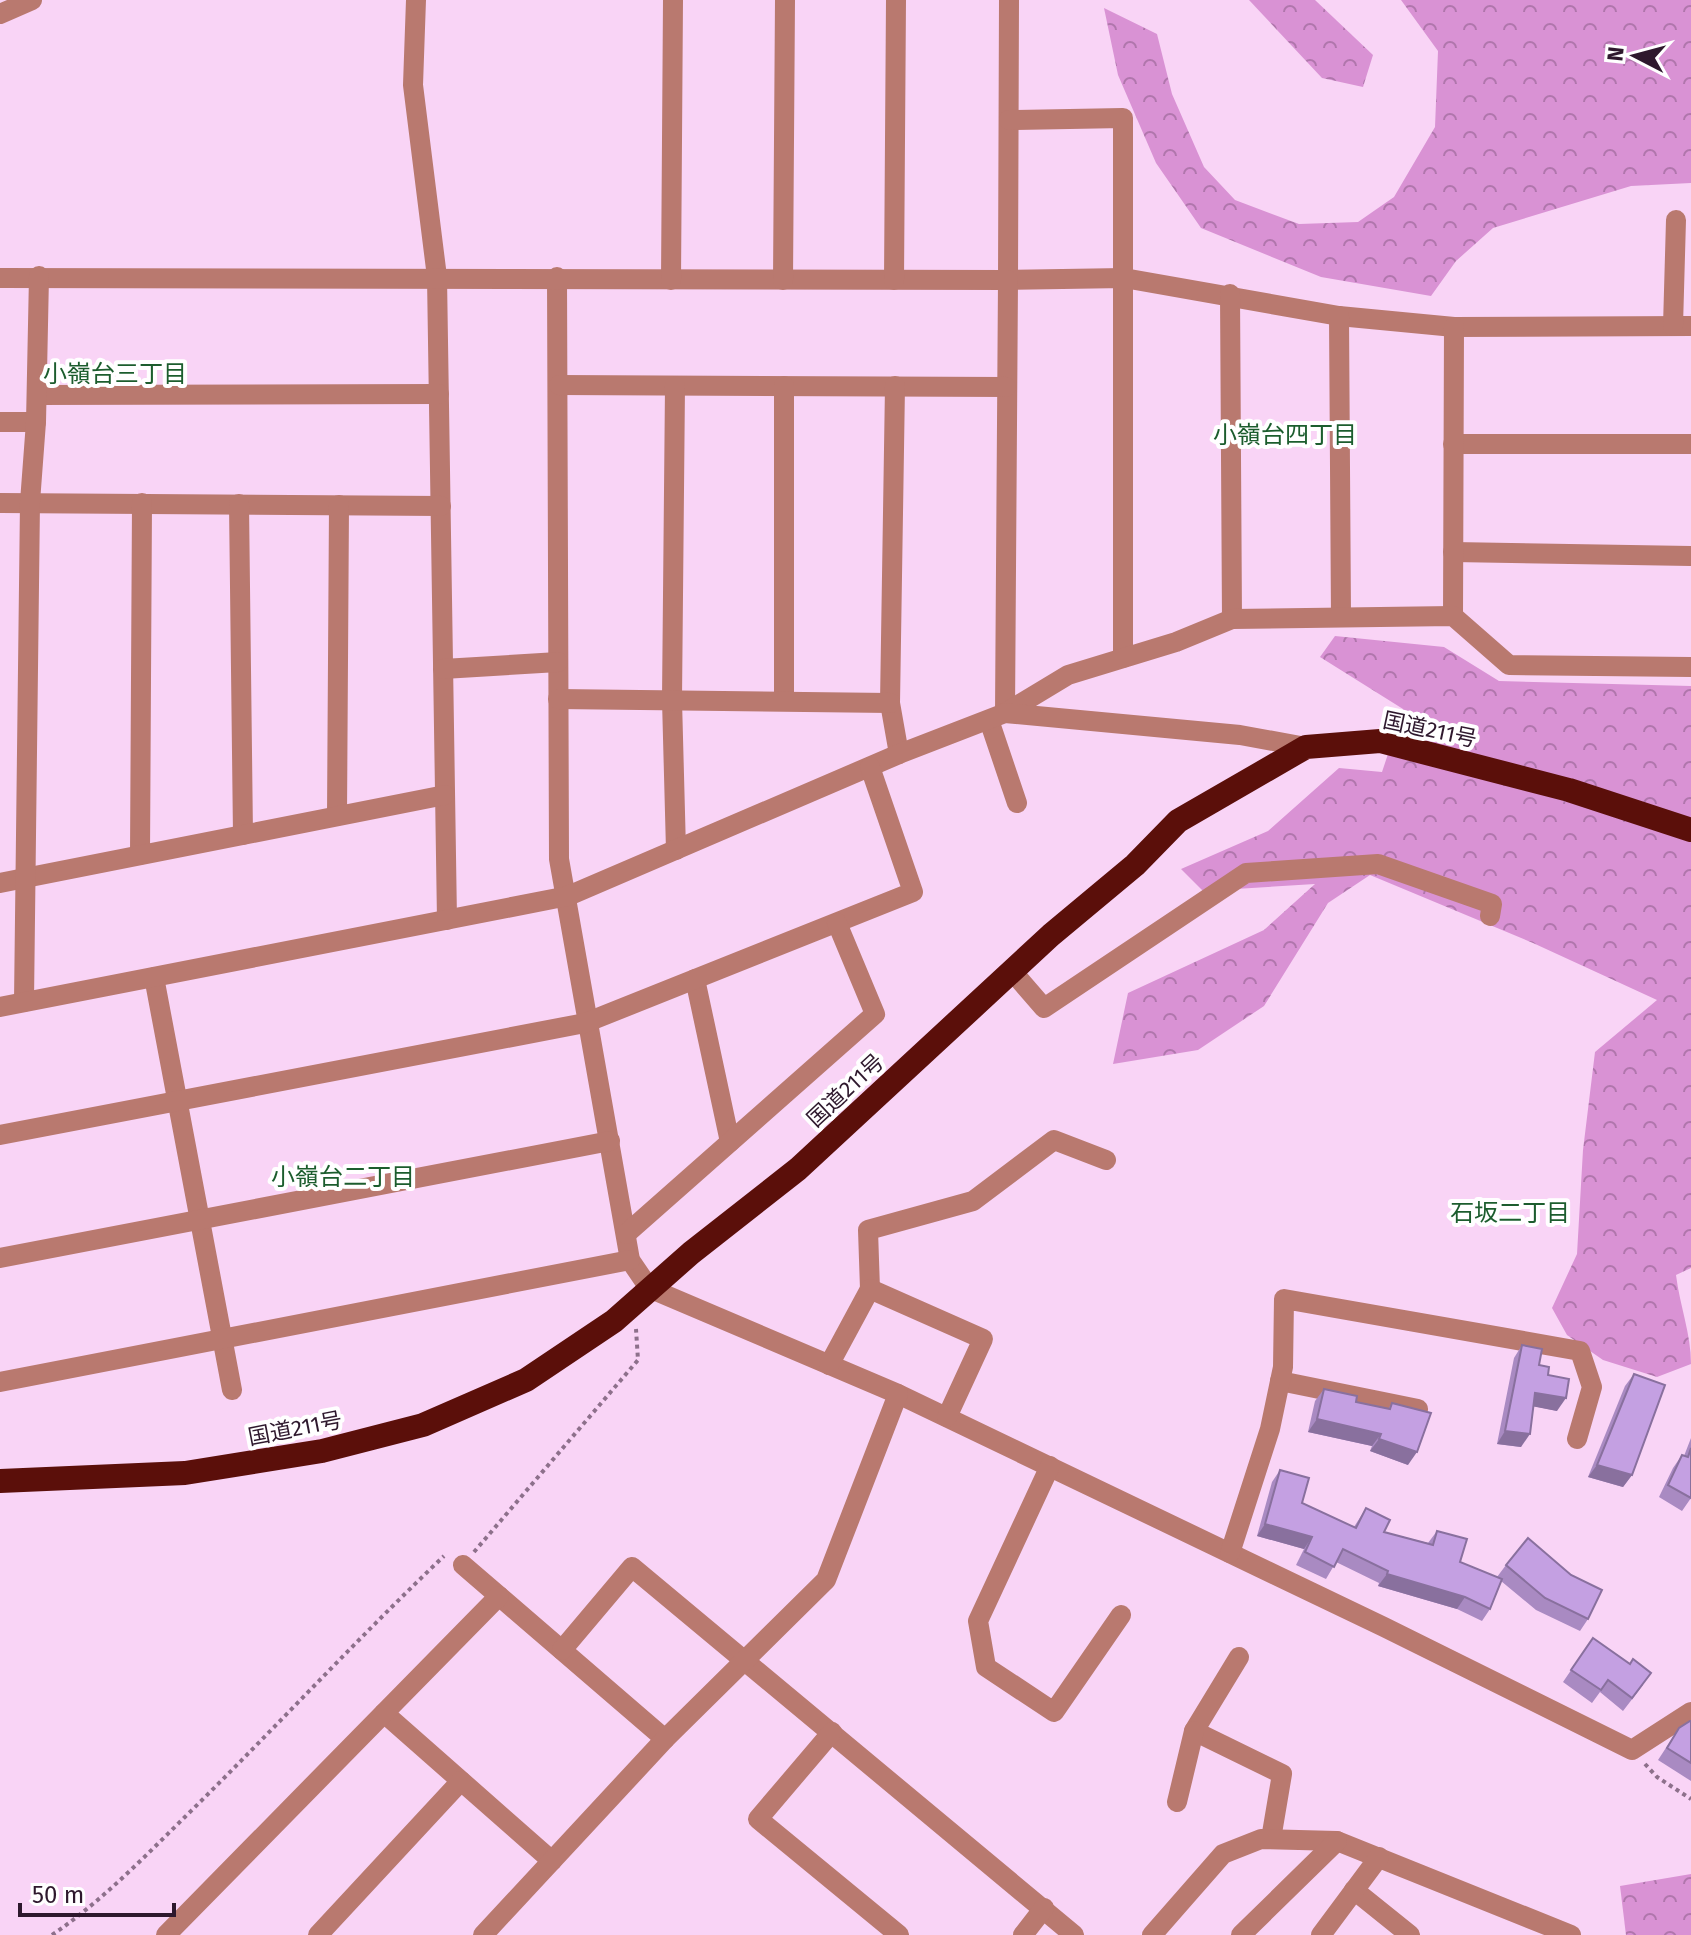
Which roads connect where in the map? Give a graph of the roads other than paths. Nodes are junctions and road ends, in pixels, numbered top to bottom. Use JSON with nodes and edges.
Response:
{"nodes":[{"id":1,"x":32,"y":0,"type":"edge"},
{"id":2,"x":416,"y":0,"type":"edge"},
{"id":3,"x":673,"y":0,"type":"edge"},
{"id":4,"x":785,"y":0,"type":"edge"},
{"id":5,"x":896,"y":0,"type":"edge"},
{"id":6,"x":1009,"y":0,"type":"edge"},
{"id":7,"x":0,"y":14,"type":"edge"},
{"id":8,"x":1009,"y":120,"type":"junction"},
{"id":9,"x":1676,"y":220,"type":"dead end"},
{"id":10,"x":39,"y":276,"type":"junction"},
{"id":11,"x":437,"y":277,"type":"junction"},
{"id":12,"x":557,"y":277,"type":"junction"},
{"id":13,"x":0,"y":278,"type":"edge"},
{"id":14,"x":1124,"y":278,"type":"junction"},
{"id":15,"x":671,"y":280,"type":"junction"},
{"id":16,"x":783,"y":280,"type":"junction"},
{"id":17,"x":894,"y":280,"type":"junction"},
{"id":18,"x":1008,"y":280,"type":"junction"},
{"id":19,"x":1230,"y":294,"type":"junction"},
{"id":20,"x":1339,"y":316,"type":"junction"},
{"id":21,"x":1682,"y":326,"type":"edge"},
{"id":22,"x":1454,"y":327,"type":"junction"},
{"id":23,"x":559,"y":385,"type":"junction"},
{"id":24,"x":675,"y":386,"type":"junction"},
{"id":25,"x":784,"y":386,"type":"junction"},
{"id":26,"x":895,"y":386,"type":"junction"},
{"id":27,"x":1006,"y":387,"type":"junction"},
{"id":28,"x":439,"y":394,"type":"junction"},
{"id":29,"x":37,"y":395,"type":"junction"},
{"id":30,"x":0,"y":422,"type":"edge"},
{"id":31,"x":36,"y":422,"type":"junction"},
{"id":32,"x":1453,"y":444,"type":"junction"},
{"id":33,"x":1691,"y":444,"type":"edge"},
{"id":34,"x":30,"y":502,"type":"junction"},
{"id":35,"x":0,"y":503,"type":"edge"},
{"id":36,"x":142,"y":503,"type":"junction"},
{"id":37,"x":239,"y":504,"type":"junction"},
{"id":38,"x":339,"y":505,"type":"junction"},
{"id":39,"x":441,"y":506,"type":"junction"},
{"id":40,"x":1453,"y":552,"type":"junction"},
{"id":41,"x":1691,"y":556,"type":"edge"},
{"id":42,"x":1453,"y":616,"type":"junction"},
{"id":43,"x":1341,"y":617,"type":"junction"},
{"id":44,"x":1232,"y":619,"type":"junction"},
{"id":45,"x":1123,"y":658,"type":"junction"},
{"id":46,"x":558,"y":662,"type":"junction"},
{"id":47,"x":1691,"y":667,"type":"edge"},
{"id":48,"x":443,"y":669,"type":"junction"},
{"id":49,"x":558,"y":699,"type":"junction"},
{"id":50,"x":672,"y":700,"type":"junction"},
{"id":51,"x":784,"y":701,"type":"junction"},
{"id":52,"x":890,"y":703,"type":"junction"},
{"id":53,"x":997,"y":716,"type":"junction"},
{"id":54,"x":1306,"y":747,"type":"junction"},
{"id":55,"x":899,"y":754,"type":"junction"},
{"id":56,"x":870,"y":767,"type":"junction"},
{"id":57,"x":445,"y":795,"type":"junction"},
{"id":58,"x":1017,"y":803,"type":"dead end"},
{"id":59,"x":337,"y":816,"type":"junction"},
{"id":60,"x":1691,"y":830,"type":"edge"},
{"id":61,"x":243,"y":835,"type":"junction"},
{"id":62,"x":676,"y":850,"type":"junction"},
{"id":63,"x":140,"y":855,"type":"junction"},
{"id":64,"x":27,"y":878,"type":"junction"},
{"id":65,"x":0,"y":883,"type":"edge"},
{"id":66,"x":568,"y":896,"type":"junction"},
{"id":67,"x":1490,"y":916,"type":"dead end"},
{"id":68,"x":447,"y":920,"type":"junction"},
{"id":69,"x":837,"y":923,"type":"junction"},
{"id":70,"x":1012,"y":971,"type":"junction"},
{"id":71,"x":154,"y":977,"type":"junction"},
{"id":72,"x":695,"y":979,"type":"junction"},
{"id":73,"x":24,"y":1002,"type":"junction"},
{"id":74,"x":0,"y":1007,"type":"edge"},
{"id":75,"x":585,"y":1023,"type":"junction"},
{"id":76,"x":178,"y":1102,"type":"junction"},
{"id":77,"x":0,"y":1135,"type":"edge"},
{"id":78,"x":610,"y":1141,"type":"junction"},
{"id":79,"x":730,"y":1142,"type":"junction"},
{"id":80,"x":1106,"y":1160,"type":"dead end"},
{"id":81,"x":200,"y":1220,"type":"junction"},
{"id":82,"x":626,"y":1234,"type":"junction"},
{"id":83,"x":0,"y":1258,"type":"edge"},
{"id":84,"x":630,"y":1260,"type":"junction"},
{"id":85,"x":870,"y":1289,"type":"junction"},
{"id":86,"x":642,"y":1296,"type":"junction"},
{"id":87,"x":222,"y":1339,"type":"junction"},
{"id":88,"x":829,"y":1365,"type":"junction"},
{"id":89,"x":1280,"y":1381,"type":"junction"},
{"id":90,"x":0,"y":1382,"type":"edge"},
{"id":91,"x":232,"y":1390,"type":"dead end"},
{"id":92,"x":898,"y":1394,"type":"junction"},
{"id":93,"x":1418,"y":1409,"type":"edge"},
{"id":94,"x":947,"y":1417,"type":"junction"},
{"id":95,"x":1577,"y":1439,"type":"dead end"},
{"id":96,"x":1050,"y":1466,"type":"junction"},
{"id":97,"x":0,"y":1481,"type":"edge"},
{"id":98,"x":1230,"y":1553,"type":"junction"},
{"id":99,"x":463,"y":1565,"type":"road end"},
{"id":100,"x":499,"y":1596,"type":"junction"},
{"id":101,"x":1121,"y":1615,"type":"dead end"},
{"id":102,"x":562,"y":1650,"type":"junction"},
{"id":103,"x":1239,"y":1657,"type":"dead end"},
{"id":104,"x":747,"y":1661,"type":"junction"},
{"id":105,"x":1691,"y":1712,"type":"edge"},
{"id":106,"x":384,"y":1713,"type":"junction"},
{"id":107,"x":1194,"y":1731,"type":"junction"},
{"id":108,"x":832,"y":1732,"type":"junction"},
{"id":109,"x":665,"y":1739,"type":"junction"},
{"id":110,"x":461,"y":1781,"type":"junction"},
{"id":111,"x":1177,"y":1802,"type":"dead end"},
{"id":112,"x":1271,"y":1839,"type":"junction"},
{"id":113,"x":1337,"y":1841,"type":"junction"},
{"id":114,"x":1379,"y":1857,"type":"junction"},
{"id":115,"x":552,"y":1861,"type":"junction"},
{"id":116,"x":1354,"y":1890,"type":"junction"},
{"id":117,"x":1044,"y":1908,"type":"junction"},
{"id":118,"x":166,"y":1935,"type":"edge"},
{"id":119,"x":318,"y":1935,"type":"edge"},
{"id":120,"x":483,"y":1935,"type":"edge"},
{"id":121,"x":899,"y":1935,"type":"edge"},
{"id":122,"x":1023,"y":1935,"type":"edge"},
{"id":123,"x":1074,"y":1935,"type":"edge"},
{"id":124,"x":1152,"y":1935,"type":"edge"},
{"id":125,"x":1241,"y":1935,"type":"edge"},
{"id":126,"x":1321,"y":1935,"type":"edge"},
{"id":127,"x":1410,"y":1935,"type":"edge"},
{"id":128,"x":1571,"y":1935,"type":"edge"}],
"edges":[{"from":1,"to":7,"type":"street"},
{"from":2,"to":11,"type":"street"},
{"from":3,"to":15,"type":"street"},
{"from":4,"to":16,"type":"street"},
{"from":5,"to":17,"type":"street"},
{"from":6,"to":8,"type":"street"},
{"from":8,"to":14,"type":"street"},
{"from":8,"to":18,"type":"street"},
{"from":9,"to":21,"type":"street"},
{"from":10,"to":11,"type":"street"},
{"from":10,"to":13,"type":"street"},
{"from":10,"to":29,"type":"street"},
{"from":11,"to":12,"type":"street"},
{"from":11,"to":28,"type":"street"},
{"from":12,"to":15,"type":"street"},
{"from":12,"to":23,"type":"street"},
{"from":14,"to":18,"type":"street"},
{"from":14,"to":19,"type":"street"},
{"from":14,"to":45,"type":"street"},
{"from":15,"to":16,"type":"street"},
{"from":16,"to":17,"type":"street"},
{"from":17,"to":18,"type":"street"},
{"from":18,"to":27,"type":"street"},
{"from":19,"to":20,"type":"street"},
{"from":19,"to":44,"type":"street"},
{"from":20,"to":22,"type":"street"},
{"from":20,"to":43,"type":"street"},
{"from":21,"to":22,"type":"street"},
{"from":22,"to":32,"type":"street"},
{"from":23,"to":24,"type":"street"},
{"from":23,"to":46,"type":"street"},
{"from":24,"to":25,"type":"street"},
{"from":24,"to":50,"type":"street"},
{"from":25,"to":26,"type":"street"},
{"from":25,"to":51,"type":"street"},
{"from":26,"to":27,"type":"street"},
{"from":26,"to":52,"type":"street"},
{"from":27,"to":53,"type":"street"},
{"from":28,"to":29,"type":"street"},
{"from":28,"to":39,"type":"street"},
{"from":29,"to":31,"type":"street"},
{"from":30,"to":31,"type":"street"},
{"from":31,"to":34,"type":"street"},
{"from":32,"to":33,"type":"street"},
{"from":32,"to":40,"type":"street"},
{"from":34,"to":35,"type":"street"},
{"from":34,"to":36,"type":"street"},
{"from":34,"to":64,"type":"street"},
{"from":36,"to":37,"type":"street"},
{"from":36,"to":63,"type":"street"},
{"from":37,"to":38,"type":"street"},
{"from":37,"to":61,"type":"street"},
{"from":38,"to":39,"type":"street"},
{"from":38,"to":59,"type":"street"},
{"from":39,"to":48,"type":"street"},
{"from":40,"to":41,"type":"street"},
{"from":40,"to":42,"type":"street"},
{"from":42,"to":43,"type":"street"},
{"from":42,"to":47,"type":"street"},
{"from":43,"to":44,"type":"street"},
{"from":44,"to":45,"type":"street"},
{"from":45,"to":53,"type":"street"},
{"from":46,"to":48,"type":"street"},
{"from":46,"to":49,"type":"street"},
{"from":48,"to":57,"type":"street"},
{"from":49,"to":50,"type":"street"},
{"from":49,"to":66,"type":"street"},
{"from":50,"to":51,"type":"street"},
{"from":50,"to":62,"type":"street"},
{"from":51,"to":52,"type":"street"},
{"from":52,"to":55,"type":"street"},
{"from":53,"to":54,"type":"street"},
{"from":53,"to":55,"type":"street"},
{"from":53,"to":58,"type":"street"},
{"from":54,"to":60,"type":"highway","name":"国道211号"},
{"from":54,"to":70,"type":"highway","name":"国道211号"},
{"from":55,"to":56,"type":"street"},
{"from":56,"to":62,"type":"street"},
{"from":56,"to":69,"type":"street"},
{"from":57,"to":59,"type":"street"},
{"from":57,"to":68,"type":"street"},
{"from":59,"to":61,"type":"street"},
{"from":61,"to":63,"type":"street"},
{"from":62,"to":66,"type":"street"},
{"from":63,"to":64,"type":"street"},
{"from":64,"to":65,"type":"street"},
{"from":64,"to":73,"type":"street"},
{"from":66,"to":68,"type":"street"},
{"from":66,"to":75,"type":"street"},
{"from":67,"to":70,"type":"street"},
{"from":68,"to":71,"type":"street"},
{"from":69,"to":72,"type":"street"},
{"from":69,"to":79,"type":"street"},
{"from":70,"to":86,"type":"highway","name":"国道211号"},
{"from":71,"to":73,"type":"street"},
{"from":71,"to":76,"type":"street"},
{"from":72,"to":75,"type":"street"},
{"from":72,"to":79,"type":"street"},
{"from":73,"to":74,"type":"street"},
{"from":75,"to":76,"type":"street"},
{"from":75,"to":78,"type":"street"},
{"from":76,"to":77,"type":"street"},
{"from":76,"to":81,"type":"street"},
{"from":78,"to":81,"type":"street"},
{"from":78,"to":82,"type":"street"},
{"from":79,"to":82,"type":"street"},
{"from":80,"to":85,"type":"street"},
{"from":81,"to":83,"type":"street"},
{"from":81,"to":87,"type":"street"},
{"from":82,"to":84,"type":"street"},
{"from":84,"to":86,"type":"street"},
{"from":84,"to":87,"type":"street"},
{"from":85,"to":88,"type":"street"},
{"from":85,"to":94,"type":"street"},
{"from":86,"to":88,"type":"street"},
{"from":86,"to":97,"type":"highway","name":"国道211号"},
{"from":87,"to":90,"type":"street"},
{"from":87,"to":91,"type":"street"},
{"from":88,"to":92,"type":"street"},
{"from":89,"to":93,"type":"street"},
{"from":89,"to":95,"type":"street"},
{"from":89,"to":98,"type":"street"},
{"from":92,"to":94,"type":"street"},
{"from":92,"to":104,"type":"street"},
{"from":94,"to":96,"type":"street"},
{"from":96,"to":98,"type":"street"},
{"from":96,"to":101,"type":"street"},
{"from":98,"to":105,"type":"street"},
{"from":99,"to":100,"type":"street"},
{"from":100,"to":102,"type":"street"},
{"from":100,"to":106,"type":"street"},
{"from":102,"to":104,"type":"street"},
{"from":102,"to":109,"type":"street"},
{"from":103,"to":107,"type":"street"},
{"from":104,"to":108,"type":"street"},
{"from":104,"to":109,"type":"street"},
{"from":106,"to":110,"type":"street"},
{"from":106,"to":118,"type":"street"},
{"from":107,"to":111,"type":"street"},
{"from":107,"to":112,"type":"street"},
{"from":108,"to":117,"type":"street"},
{"from":108,"to":121,"type":"street"},
{"from":109,"to":115,"type":"street"},
{"from":110,"to":115,"type":"street"},
{"from":110,"to":119,"type":"street"},
{"from":112,"to":113,"type":"street"},
{"from":112,"to":124,"type":"street"},
{"from":113,"to":114,"type":"street"},
{"from":113,"to":125,"type":"street"},
{"from":114,"to":116,"type":"street"},
{"from":114,"to":128,"type":"street"},
{"from":115,"to":120,"type":"street"},
{"from":116,"to":126,"type":"street"},
{"from":116,"to":127,"type":"street"},
{"from":117,"to":122,"type":"street"},
{"from":117,"to":123,"type":"street"}]}
